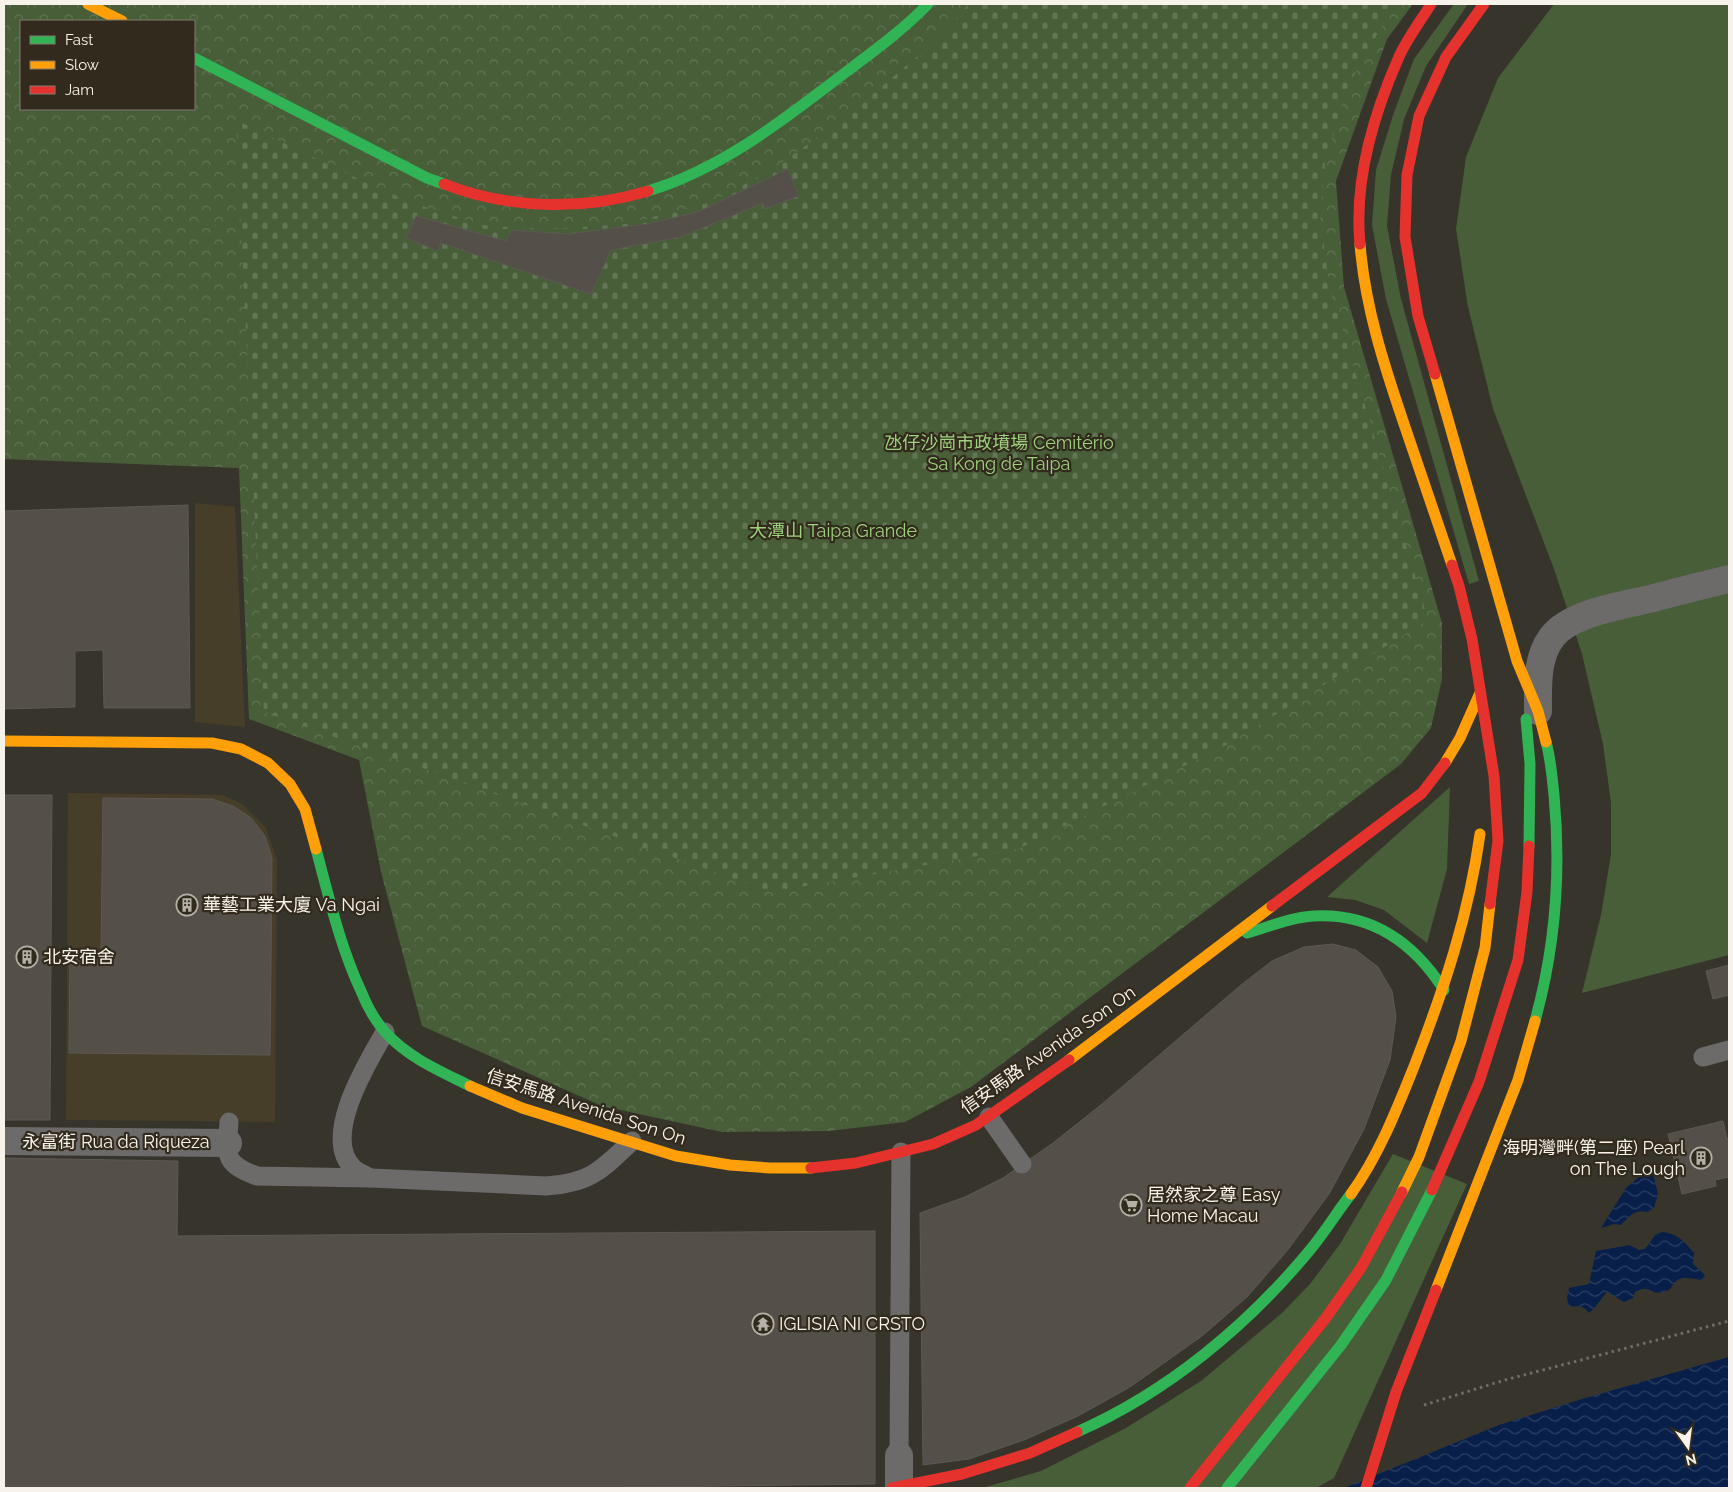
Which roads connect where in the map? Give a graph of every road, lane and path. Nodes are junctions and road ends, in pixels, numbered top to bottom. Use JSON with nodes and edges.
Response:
{"nodes":[{"id":1,"x":88,"y":4,"type":"edge"},
{"id":2,"x":928,"y":4,"type":"edge"},
{"id":3,"x":1431,"y":4,"type":"edge"},
{"id":4,"x":1484,"y":4,"type":"edge"},
{"id":5,"x":120,"y":20,"type":"edge"},
{"id":6,"x":195,"y":59,"type":"edge"},
{"id":7,"x":1729,"y":579,"type":"edge"},
{"id":8,"x":1518,"y":660,"type":"junction"},
{"id":9,"x":1480,"y":693,"type":"junction"},
{"id":10,"x":1538,"y":712,"type":"junction"},
{"id":11,"x":4,"y":741,"type":"edge"},
{"id":12,"x":1484,"y":794,"type":"dead end"},
{"id":13,"x":1482,"y":821,"type":"dead end"},
{"id":14,"x":1231,"y":938,"type":"junction"},
{"id":15,"x":1444,"y":990,"type":"junction"},
{"id":16,"x":385,"y":1032,"type":"junction"},
{"id":17,"x":1729,"y":1050,"type":"edge"},
{"id":18,"x":1703,"y":1057,"type":"dead end"},
{"id":19,"x":989,"y":1117,"type":"junction"},
{"id":20,"x":228,"y":1132,"type":"joint"},
{"id":21,"x":4,"y":1141,"type":"edge"},
{"id":22,"x":632,"y":1141,"type":"junction"},
{"id":23,"x":901,"y":1152,"type":"junction"},
{"id":24,"x":1022,"y":1164,"type":"dead end"},
{"id":25,"x":371,"y":1178,"type":"junction"},
{"id":26,"x":1729,"y":1321,"type":"edge"},
{"id":27,"x":1421,"y":1405,"type":"dead end"},
{"id":28,"x":899,"y":1456,"type":"joint"},
{"id":29,"x":895,"y":1488,"type":"edge"},
{"id":30,"x":1190,"y":1488,"type":"edge"},
{"id":31,"x":1227,"y":1488,"type":"edge"},
{"id":32,"x":1366,"y":1488,"type":"edge"}],
"edges":[{"from":1,"to":5,"type":"main road"},
{"from":2,"to":6,"type":"main road"},
{"from":3,"to":9,"type":"main road"},
{"from":4,"to":8,"type":"main road"},
{"from":7,"to":10,"type":"street"},
{"from":8,"to":10,"type":"main road"},
{"from":8,"to":31,"type":"main road"},
{"from":9,"to":12,"type":"main road"},
{"from":9,"to":14,"type":"main road","name":"信安馬路 Avenida Son On"},
{"from":9,"to":30,"type":"main road"},
{"from":10,"to":32,"type":"main road"},
{"from":11,"to":16,"type":"main road","name":"信安馬路 Avenida Son On"},
{"from":13,"to":15,"type":"main road"},
{"from":14,"to":15,"type":"main road"},
{"from":14,"to":19,"type":"main road","name":"信安馬路 Avenida Son On"},
{"from":15,"to":29,"type":"main road"},
{"from":16,"to":22,"type":"main road","name":"信安馬路 Avenida Son On"},
{"from":16,"to":25,"type":"lane"},
{"from":17,"to":18,"type":"lane"},
{"from":19,"to":23,"type":"main road","name":"信安馬路 Avenida Son On"},
{"from":19,"to":24,"type":"lane"},
{"from":20,"to":21,"type":"street","name":"永富街 Rua da Riqueza"},
{"from":20,"to":25,"type":"lane"},
{"from":22,"to":23,"type":"main road","name":"信安馬路 Avenida Son On"},
{"from":22,"to":25,"type":"lane"},
{"from":23,"to":28,"type":"lane"},
{"from":26,"to":27,"type":"path"},
{"from":28,"to":29,"type":"street"}]}
